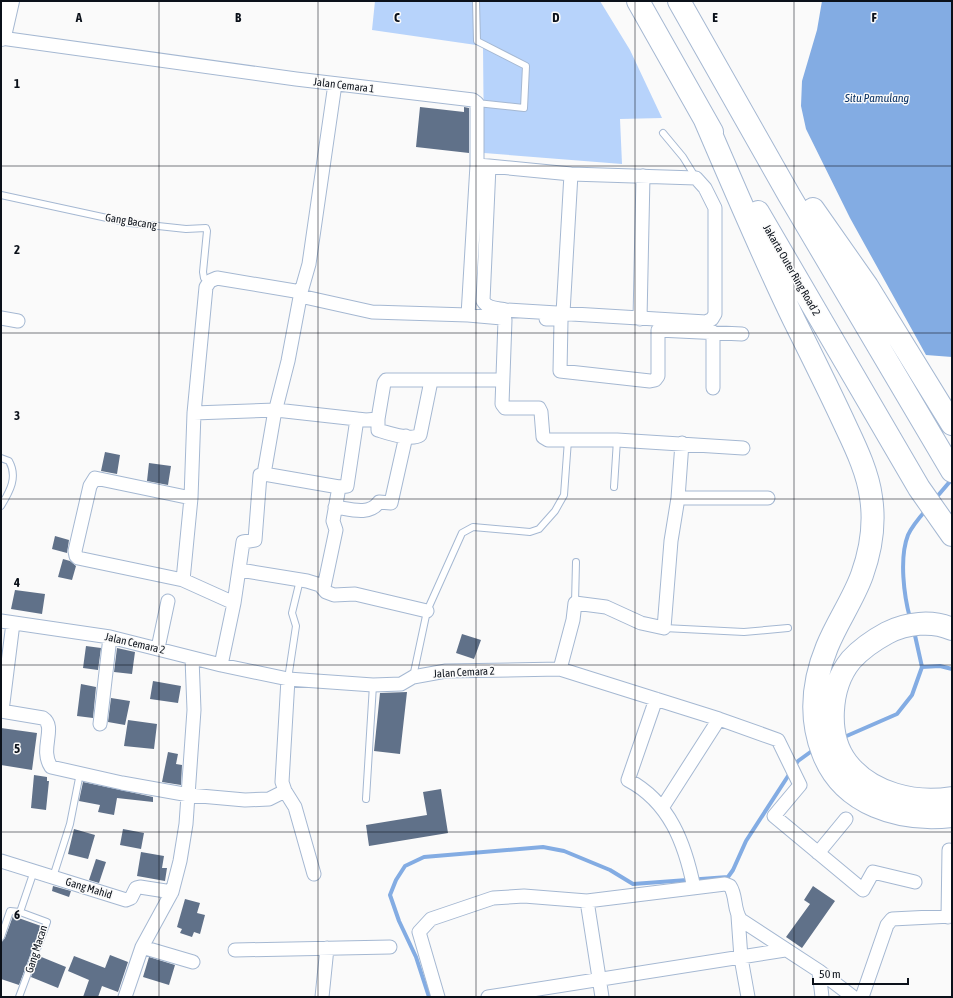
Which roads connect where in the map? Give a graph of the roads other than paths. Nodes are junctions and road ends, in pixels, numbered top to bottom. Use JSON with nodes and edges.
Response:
{"nodes":[{"id":1,"x":9,"y":1,"type":"edge"},
{"id":2,"x":476,"y":1,"type":"edge"},
{"id":3,"x":638,"y":1,"type":"edge"},
{"id":4,"x":679,"y":1,"type":"edge"},
{"id":5,"x":1,"y":37,"type":"edge"},
{"id":6,"x":335,"y":84,"type":"junction"},
{"id":7,"x":733,"y":95,"type":"junction"},
{"id":8,"x":477,"y":103,"type":"junction"},
{"id":9,"x":706,"y":120,"type":"junction"},
{"id":10,"x":663,"y":133,"type":"dead end"},
{"id":11,"x":483,"y":166,"type":"junction"},
{"id":12,"x":571,"y":174,"type":"junction"},
{"id":13,"x":643,"y":176,"type":"junction"},
{"id":14,"x":696,"y":178,"type":"junction"},
{"id":15,"x":1,"y":195,"type":"edge"},
{"id":16,"x":210,"y":281,"type":"junction"},
{"id":17,"x":300,"y":294,"type":"junction"},
{"id":18,"x":564,"y":313,"type":"junction"},
{"id":19,"x":468,"y":315,"type":"junction"},
{"id":20,"x":1,"y":318,"type":"edge"},
{"id":21,"x":502,"y":318,"type":"junction"},
{"id":22,"x":640,"y":319,"type":"junction"},
{"id":23,"x":18,"y":321,"type":"dead end"},
{"id":24,"x":713,"y":332,"type":"junction"},
{"id":25,"x":742,"y":334,"type":"dead end"},
{"id":26,"x":502,"y":380,"type":"junction"},
{"id":27,"x":431,"y":381,"type":"junction"},
{"id":28,"x":713,"y":388,"type":"dead end"},
{"id":29,"x":276,"y":410,"type":"junction"},
{"id":30,"x":194,"y":413,"type":"junction"},
{"id":31,"x":357,"y":419,"type":"junction"},
{"id":32,"x":378,"y":419,"type":"junction"},
{"id":33,"x":952,"y":424,"type":"edge"},
{"id":34,"x":406,"y":436,"type":"junction"},
{"id":35,"x":568,"y":440,"type":"junction"},
{"id":36,"x":617,"y":440,"type":"junction"},
{"id":37,"x":682,"y":443,"type":"junction"},
{"id":38,"x":743,"y":448,"type":"dead end"},
{"id":39,"x":1,"y":458,"type":"edge"},
{"id":40,"x":949,"y":466,"type":"edge"},
{"id":41,"x":264,"y":474,"type":"junction"},
{"id":42,"x":339,"y":487,"type":"junction"},
{"id":43,"x":614,"y":487,"type":"dead end"},
{"id":44,"x":191,"y":498,"type":"junction"},
{"id":45,"x":678,"y":498,"type":"junction"},
{"id":46,"x":768,"y":498,"type":"dead end"},
{"id":47,"x":1,"y":506,"type":"edge"},
{"id":48,"x":335,"y":507,"type":"junction"},
{"id":49,"x":948,"y":530,"type":"edge"},
{"id":50,"x":576,"y":562,"type":"dead end"},
{"id":51,"x":240,"y":570,"type":"junction"},
{"id":52,"x":183,"y":580,"type":"junction"},
{"id":53,"x":300,"y":580,"type":"junction"},
{"id":54,"x":324,"y":588,"type":"junction"},
{"id":55,"x":168,"y":601,"type":"dead end"},
{"id":56,"x":234,"y":602,"type":"junction"},
{"id":57,"x":575,"y":603,"type":"junction"},
{"id":58,"x":427,"y":611,"type":"junction"},
{"id":59,"x":7,"y":622,"type":"edge"},
{"id":60,"x":664,"y":628,"type":"junction"},
{"id":61,"x":788,"y":628,"type":"dead end"},
{"id":62,"x":952,"y":629,"type":"edge"},
{"id":63,"x":110,"y":637,"type":"junction"},
{"id":64,"x":158,"y":648,"type":"junction"},
{"id":65,"x":192,"y":658,"type":"junction"},
{"id":66,"x":221,"y":665,"type":"junction"},
{"id":67,"x":560,"y":669,"type":"junction"},
{"id":68,"x":413,"y":677,"type":"junction"},
{"id":69,"x":288,"y":678,"type":"junction"},
{"id":70,"x":372,"y":685,"type":"junction"},
{"id":71,"x":656,"y":699,"type":"junction"},
{"id":72,"x":2,"y":711,"type":"edge"},
{"id":73,"x":719,"y":719,"type":"junction"},
{"id":74,"x":100,"y":724,"type":"dead end"},
{"id":75,"x":80,"y":773,"type":"junction"},
{"id":76,"x":285,"y":792,"type":"junction"},
{"id":77,"x":189,"y":795,"type":"junction"},
{"id":78,"x":952,"y":798,"type":"edge"},
{"id":79,"x":366,"y":799,"type":"dead end"},
{"id":80,"x":662,"y":808,"type":"junction"},
{"id":81,"x":952,"y":816,"type":"edge"},
{"id":82,"x":846,"y":819,"type":"dead end"},
{"id":83,"x":949,"y":850,"type":"dead end"},
{"id":84,"x":818,"y":852,"type":"junction"},
{"id":85,"x":1,"y":861,"type":"edge"},
{"id":86,"x":34,"y":871,"type":"junction"},
{"id":87,"x":950,"y":872,"type":"edge"},
{"id":88,"x":314,"y":874,"type":"dead end"},
{"id":89,"x":53,"y":877,"type":"junction"},
{"id":90,"x":915,"y":882,"type":"dead end"},
{"id":91,"x":694,"y":888,"type":"junction"},
{"id":92,"x":172,"y":892,"type":"junction"},
{"id":93,"x":587,"y":901,"type":"junction"},
{"id":94,"x":20,"y":912,"type":"junction"},
{"id":95,"x":738,"y":916,"type":"junction"},
{"id":96,"x":950,"y":916,"type":"edge"},
{"id":97,"x":1,"y":937,"type":"edge"},
{"id":98,"x":142,"y":947,"type":"junction"},
{"id":99,"x":390,"y":947,"type":"dead end"},
{"id":100,"x":327,"y":948,"type":"junction"},
{"id":101,"x":235,"y":950,"type":"dead end"},
{"id":102,"x":785,"y":950,"type":"junction"},
{"id":103,"x":740,"y":958,"type":"junction"},
{"id":104,"x":192,"y":962,"type":"dead end"},
{"id":105,"x":819,"y":971,"type":"junction"},
{"id":106,"x":599,"y":981,"type":"junction"},
{"id":107,"x":19,"y":997,"type":"edge"},
{"id":108,"x":125,"y":997,"type":"edge"},
{"id":109,"x":322,"y":997,"type":"edge"},
{"id":110,"x":438,"y":997,"type":"edge"},
{"id":111,"x":488,"y":997,"type":"edge"},
{"id":112,"x":602,"y":997,"type":"edge"},
{"id":113,"x":748,"y":997,"type":"edge"},
{"id":114,"x":822,"y":997,"type":"edge"},
{"id":115,"x":853,"y":997,"type":"edge"},
{"id":116,"x":862,"y":997,"type":"edge"}],
"edges":[{"from":1,"to":5,"type":"main road"},
{"from":2,"to":8,"type":"lane"},
{"from":3,"to":9,"type":"highway","name":"Jakarta Outer Ring Road 2"},
{"from":4,"to":7,"type":"highway"},
{"from":5,"to":6,"type":"street","name":"Jalan Cemara 1"},
{"from":6,"to":8,"type":"street","name":"Jalan Cemara 1"},
{"from":6,"to":17,"type":"street"},
{"from":7,"to":33,"type":"highway"},
{"from":7,"to":40,"type":"highway"},
{"from":8,"to":11,"type":"street"},
{"from":9,"to":49,"type":"highway","name":"Jakarta Outer Ring Road 2"},
{"from":9,"to":81,"type":"highway"},
{"from":10,"to":14,"type":"lane"},
{"from":11,"to":12,"type":"street"},
{"from":11,"to":18,"type":"street"},
{"from":11,"to":19,"type":"street"},
{"from":12,"to":13,"type":"street"},
{"from":12,"to":18,"type":"street"},
{"from":13,"to":14,"type":"street"},
{"from":13,"to":22,"type":"street"},
{"from":14,"to":22,"type":"street"},
{"from":15,"to":16,"type":"lane","name":"Gang Bacang"},
{"from":16,"to":17,"type":"street"},
{"from":16,"to":30,"type":"street"},
{"from":17,"to":19,"type":"street"},
{"from":17,"to":29,"type":"street"},
{"from":18,"to":22,"type":"street"},
{"from":19,"to":21,"type":"street"},
{"from":20,"to":23,"type":"street"},
{"from":21,"to":24,"type":"street"},
{"from":21,"to":26,"type":"street"},
{"from":24,"to":25,"type":"street"},
{"from":24,"to":28,"type":"street"},
{"from":26,"to":27,"type":"street"},
{"from":26,"to":35,"type":"street"},
{"from":27,"to":32,"type":"street"},
{"from":27,"to":34,"type":"street"},
{"from":29,"to":30,"type":"street"},
{"from":29,"to":31,"type":"street"},
{"from":29,"to":41,"type":"street"},
{"from":30,"to":44,"type":"street"},
{"from":31,"to":32,"type":"street"},
{"from":31,"to":42,"type":"street"},
{"from":32,"to":34,"type":"street"},
{"from":34,"to":48,"type":"street"},
{"from":35,"to":36,"type":"street"},
{"from":35,"to":58,"type":"lane"},
{"from":36,"to":37,"type":"street"},
{"from":36,"to":43,"type":"lane"},
{"from":37,"to":38,"type":"street"},
{"from":37,"to":45,"type":"street"},
{"from":39,"to":47,"type":"lane"},
{"from":41,"to":42,"type":"street"},
{"from":41,"to":51,"type":"street"},
{"from":42,"to":48,"type":"street"},
{"from":44,"to":52,"type":"street"},
{"from":44,"to":52,"type":"street"},
{"from":45,"to":46,"type":"street"},
{"from":45,"to":60,"type":"street"},
{"from":48,"to":54,"type":"street"},
{"from":50,"to":57,"type":"lane"},
{"from":51,"to":53,"type":"street"},
{"from":51,"to":56,"type":"street"},
{"from":52,"to":56,"type":"street"},
{"from":53,"to":54,"type":"street"},
{"from":53,"to":69,"type":"lane"},
{"from":54,"to":58,"type":"street"},
{"from":55,"to":64,"type":"street"},
{"from":56,"to":66,"type":"street"},
{"from":57,"to":60,"type":"street"},
{"from":57,"to":67,"type":"street"},
{"from":58,"to":68,"type":"lane"},
{"from":59,"to":63,"type":"street","name":"Jalan Cemara 2"},
{"from":59,"to":72,"type":"street"},
{"from":60,"to":61,"type":"lane"},
{"from":62,"to":78,"type":"highway"},
{"from":63,"to":64,"type":"street","name":"Jalan Cemara 2"},
{"from":63,"to":74,"type":"street"},
{"from":64,"to":65,"type":"street","name":"Jalan Cemara 2"},
{"from":65,"to":66,"type":"street","name":"Jalan Cemara 2"},
{"from":65,"to":77,"type":"street"},
{"from":66,"to":69,"type":"street","name":"Jalan Cemara 2"},
{"from":67,"to":68,"type":"street","name":"Jalan Cemara 2"},
{"from":67,"to":71,"type":"street","name":"Jalan Cemara 2"},
{"from":68,"to":70,"type":"street","name":"Jalan Cemara 2"},
{"from":69,"to":70,"type":"street","name":"Jalan Cemara 2"},
{"from":69,"to":76,"type":"street"},
{"from":70,"to":79,"type":"lane"},
{"from":71,"to":73,"type":"street","name":"Jalan Cemara 2"},
{"from":71,"to":80,"type":"street"},
{"from":72,"to":75,"type":"street"},
{"from":73,"to":80,"type":"street"},
{"from":73,"to":84,"type":"street","name":"Jalan Cemara 2"},
{"from":75,"to":77,"type":"street"},
{"from":75,"to":89,"type":"lane"},
{"from":76,"to":77,"type":"street"},
{"from":76,"to":88,"type":"street"},
{"from":77,"to":92,"type":"street"},
{"from":80,"to":91,"type":"street"},
{"from":82,"to":84,"type":"street"},
{"from":83,"to":87,"type":"street"},
{"from":84,"to":90,"type":"street"},
{"from":85,"to":86,"type":"street","name":"Gang Mahid"},
{"from":86,"to":89,"type":"street","name":"Gang Mahid"},
{"from":86,"to":94,"type":"lane"},
{"from":87,"to":96,"type":"street"},
{"from":89,"to":92,"type":"street","name":"Gang Mahid"},
{"from":91,"to":93,"type":"street"},
{"from":91,"to":95,"type":"street"},
{"from":92,"to":98,"type":"street"},
{"from":93,"to":106,"type":"street"},
{"from":93,"to":110,"type":"street"},
{"from":94,"to":97,"type":"lane"},
{"from":94,"to":107,"type":"lane","name":"Gang Macan"},
{"from":95,"to":102,"type":"street"},
{"from":95,"to":103,"type":"street"},
{"from":96,"to":116,"type":"street"},
{"from":98,"to":104,"type":"street"},
{"from":98,"to":108,"type":"street"},
{"from":99,"to":100,"type":"street"},
{"from":100,"to":101,"type":"street"},
{"from":100,"to":109,"type":"street"},
{"from":102,"to":103,"type":"street"},
{"from":102,"to":105,"type":"street"},
{"from":103,"to":106,"type":"street"},
{"from":103,"to":113,"type":"street"},
{"from":105,"to":114,"type":"street"},
{"from":105,"to":115,"type":"street"},
{"from":106,"to":111,"type":"street"},
{"from":106,"to":112,"type":"street"}]}
